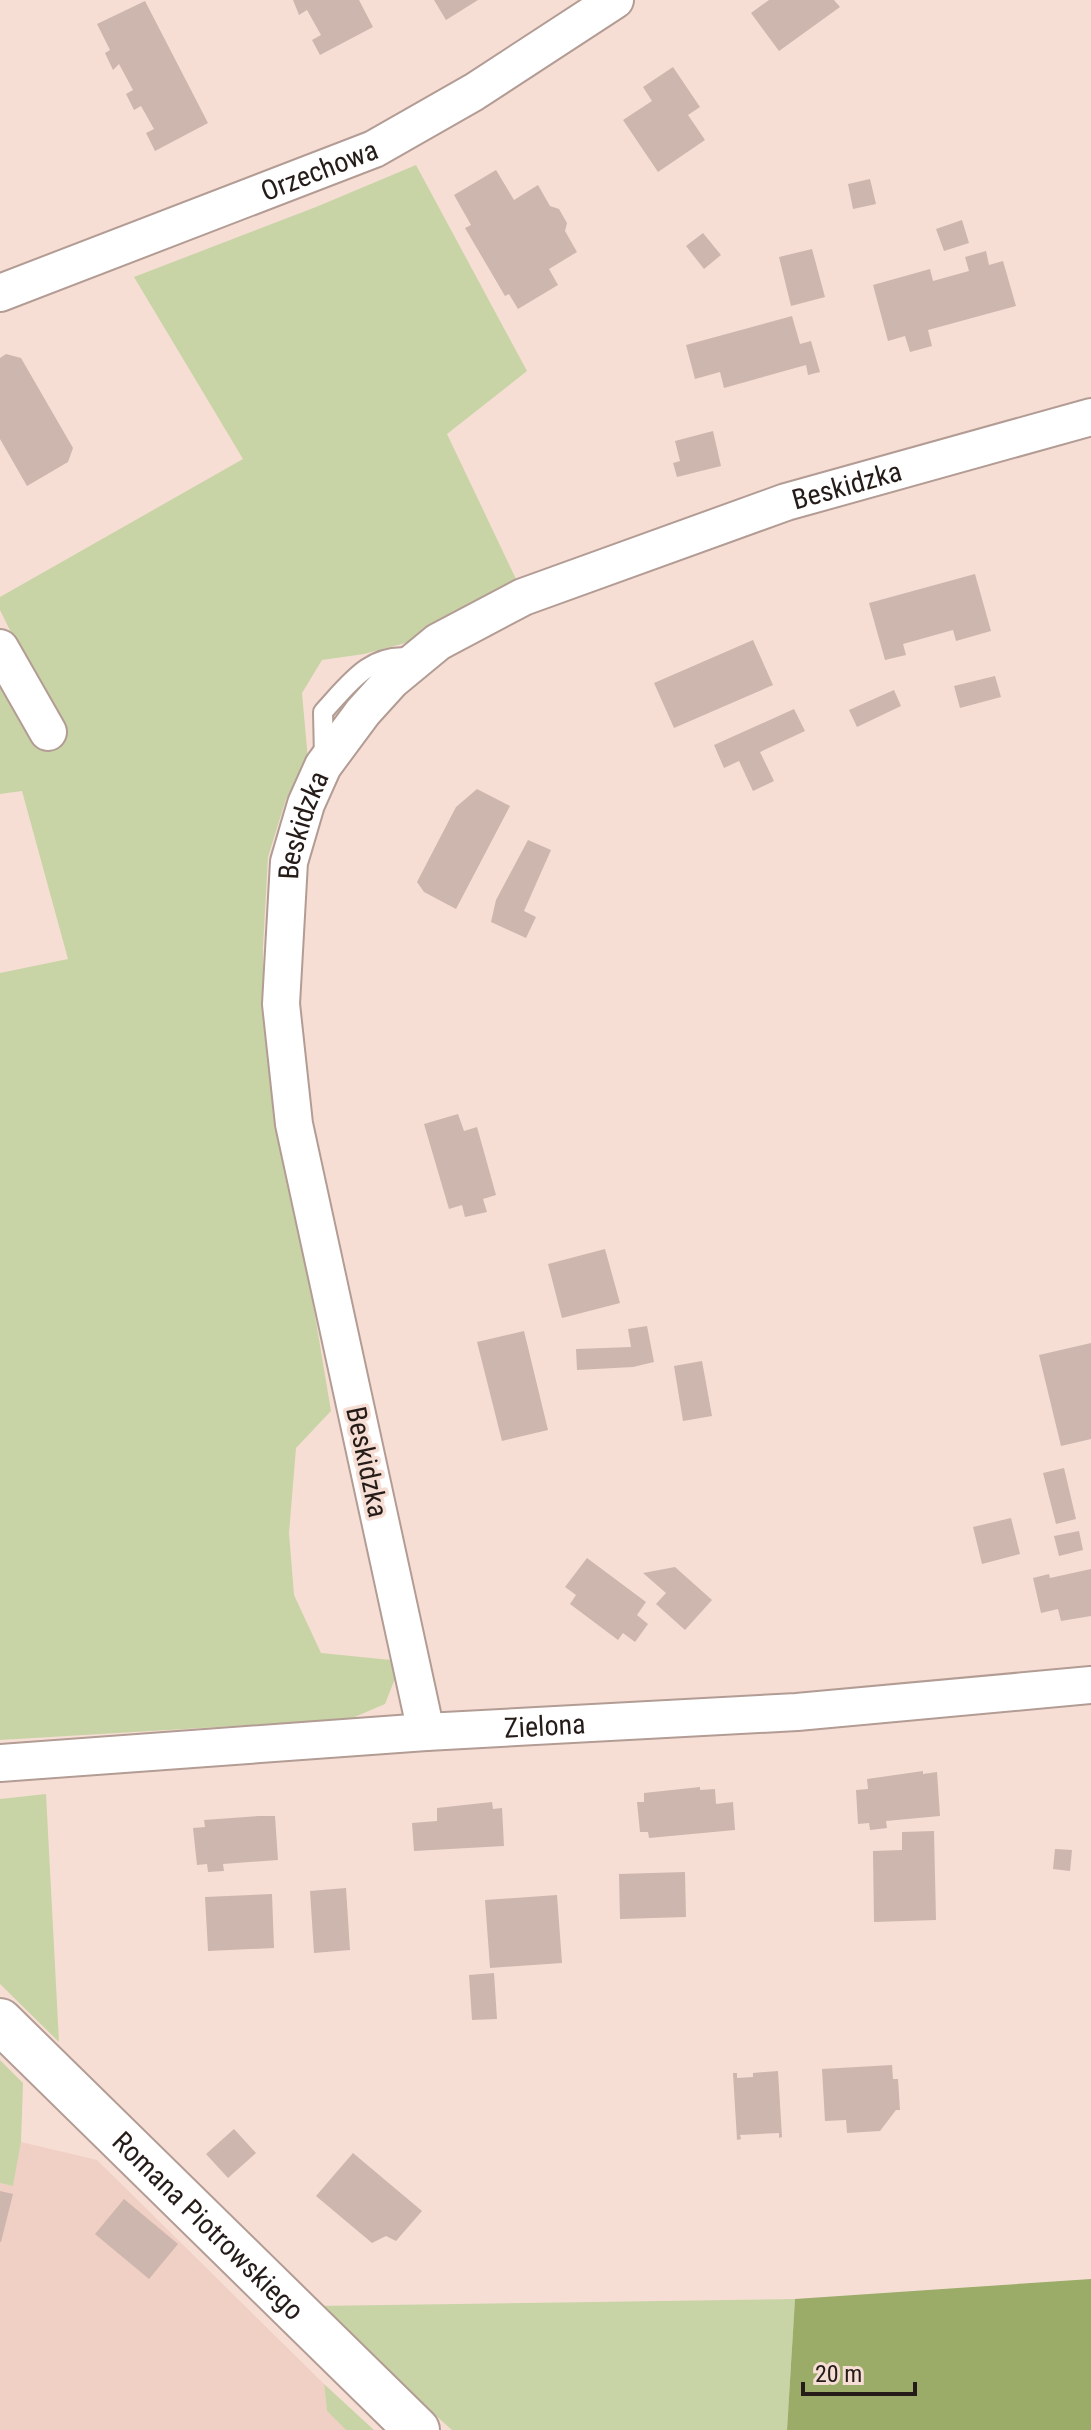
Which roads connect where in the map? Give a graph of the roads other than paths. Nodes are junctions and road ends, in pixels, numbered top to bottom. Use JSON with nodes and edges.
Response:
{"nodes":[{"id":1,"x":615,"y":0,"type":"edge"},
{"id":2,"x":0,"y":293,"type":"edge"},
{"id":3,"x":1091,"y":417,"type":"edge"},
{"id":4,"x":0,"y":648,"type":"edge"},
{"id":5,"x":48,"y":732,"type":"dead end"},
{"id":6,"x":1091,"y":1685,"type":"edge"},
{"id":7,"x":426,"y":1732,"type":"junction"},
{"id":8,"x":0,"y":1763,"type":"edge"},
{"id":9,"x":0,"y":2021,"type":"edge"},
{"id":10,"x":417,"y":2430,"type":"edge"}],
"edges":[{"from":1,"to":2,"type":"street","name":"Orzechowa"},
{"from":3,"to":7,"type":"street","name":"Beskidzka"},
{"from":4,"to":5,"type":"street"},
{"from":6,"to":7,"type":"street","name":"Zielona"},
{"from":7,"to":8,"type":"street","name":"Zielona"},
{"from":9,"to":10,"type":"street","name":"Romana Piotrowskiego"}]}
